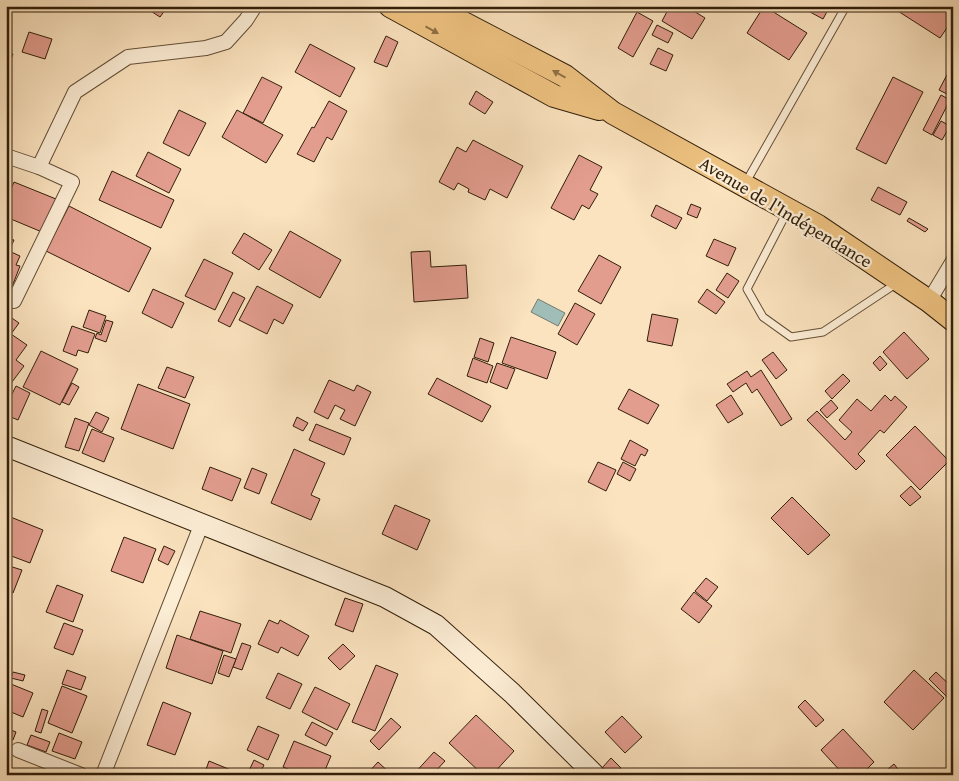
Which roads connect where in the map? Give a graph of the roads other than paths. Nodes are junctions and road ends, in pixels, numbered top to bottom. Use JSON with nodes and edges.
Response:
{"nodes":[{"id":1,"x":255,"y":6,"type":"edge"},
{"id":2,"x":390,"y":6,"type":"edge"},
{"id":3,"x":431,"y":6,"type":"edge"},
{"id":4,"x":846,"y":6,"type":"edge"},
{"id":5,"x":613,"y":113,"type":"junction"},
{"id":6,"x":6,"y":156,"type":"edge"},
{"id":7,"x":39,"y":167,"type":"junction"},
{"id":8,"x":744,"y":185,"type":"junction"},
{"id":9,"x":788,"y":210,"type":"junction"},
{"id":10,"x":953,"y":261,"type":"edge"},
{"id":11,"x":900,"y":281,"type":"junction"},
{"id":12,"x":14,"y":301,"type":"dead end"},
{"id":13,"x":929,"y":301,"type":"junction"},
{"id":14,"x":953,"y":320,"type":"edge"},
{"id":15,"x":6,"y":446,"type":"edge"},
{"id":16,"x":202,"y":523,"type":"junction"},
{"id":17,"x":18,"y":750,"type":"dead end"},
{"id":18,"x":80,"y":775,"type":"edge"},
{"id":19,"x":103,"y":775,"type":"edge"},
{"id":20,"x":595,"y":775,"type":"edge"}],
"edges":[{"from":1,"to":7,"type":"street"},
{"from":2,"to":5,"type":"main road","name":"Avenue de l'Indépendance","one_way":true},
{"from":5,"to":3,"type":"main road","name":"Avenue de l'Indépendance","one_way":true},
{"from":4,"to":8,"type":"lane"},
{"from":5,"to":8,"type":"main road","name":"Avenue de l'Indépendance"},
{"from":6,"to":7,"type":"street"},
{"from":7,"to":12,"type":"street"},
{"from":8,"to":9,"type":"main road","name":"Avenue de l'Indépendance"},
{"from":9,"to":11,"type":"main road","name":"Avenue de l'Indépendance"},
{"from":9,"to":11,"type":"lane"},
{"from":10,"to":13,"type":"street"},
{"from":11,"to":13,"type":"main road","name":"Avenue de l'Indépendance"},
{"from":13,"to":14,"type":"main road","name":"Avenue de l'Indépendance"},
{"from":15,"to":16,"type":"street"},
{"from":16,"to":19,"type":"street"},
{"from":16,"to":20,"type":"street"},
{"from":17,"to":18,"type":"street"}]}
